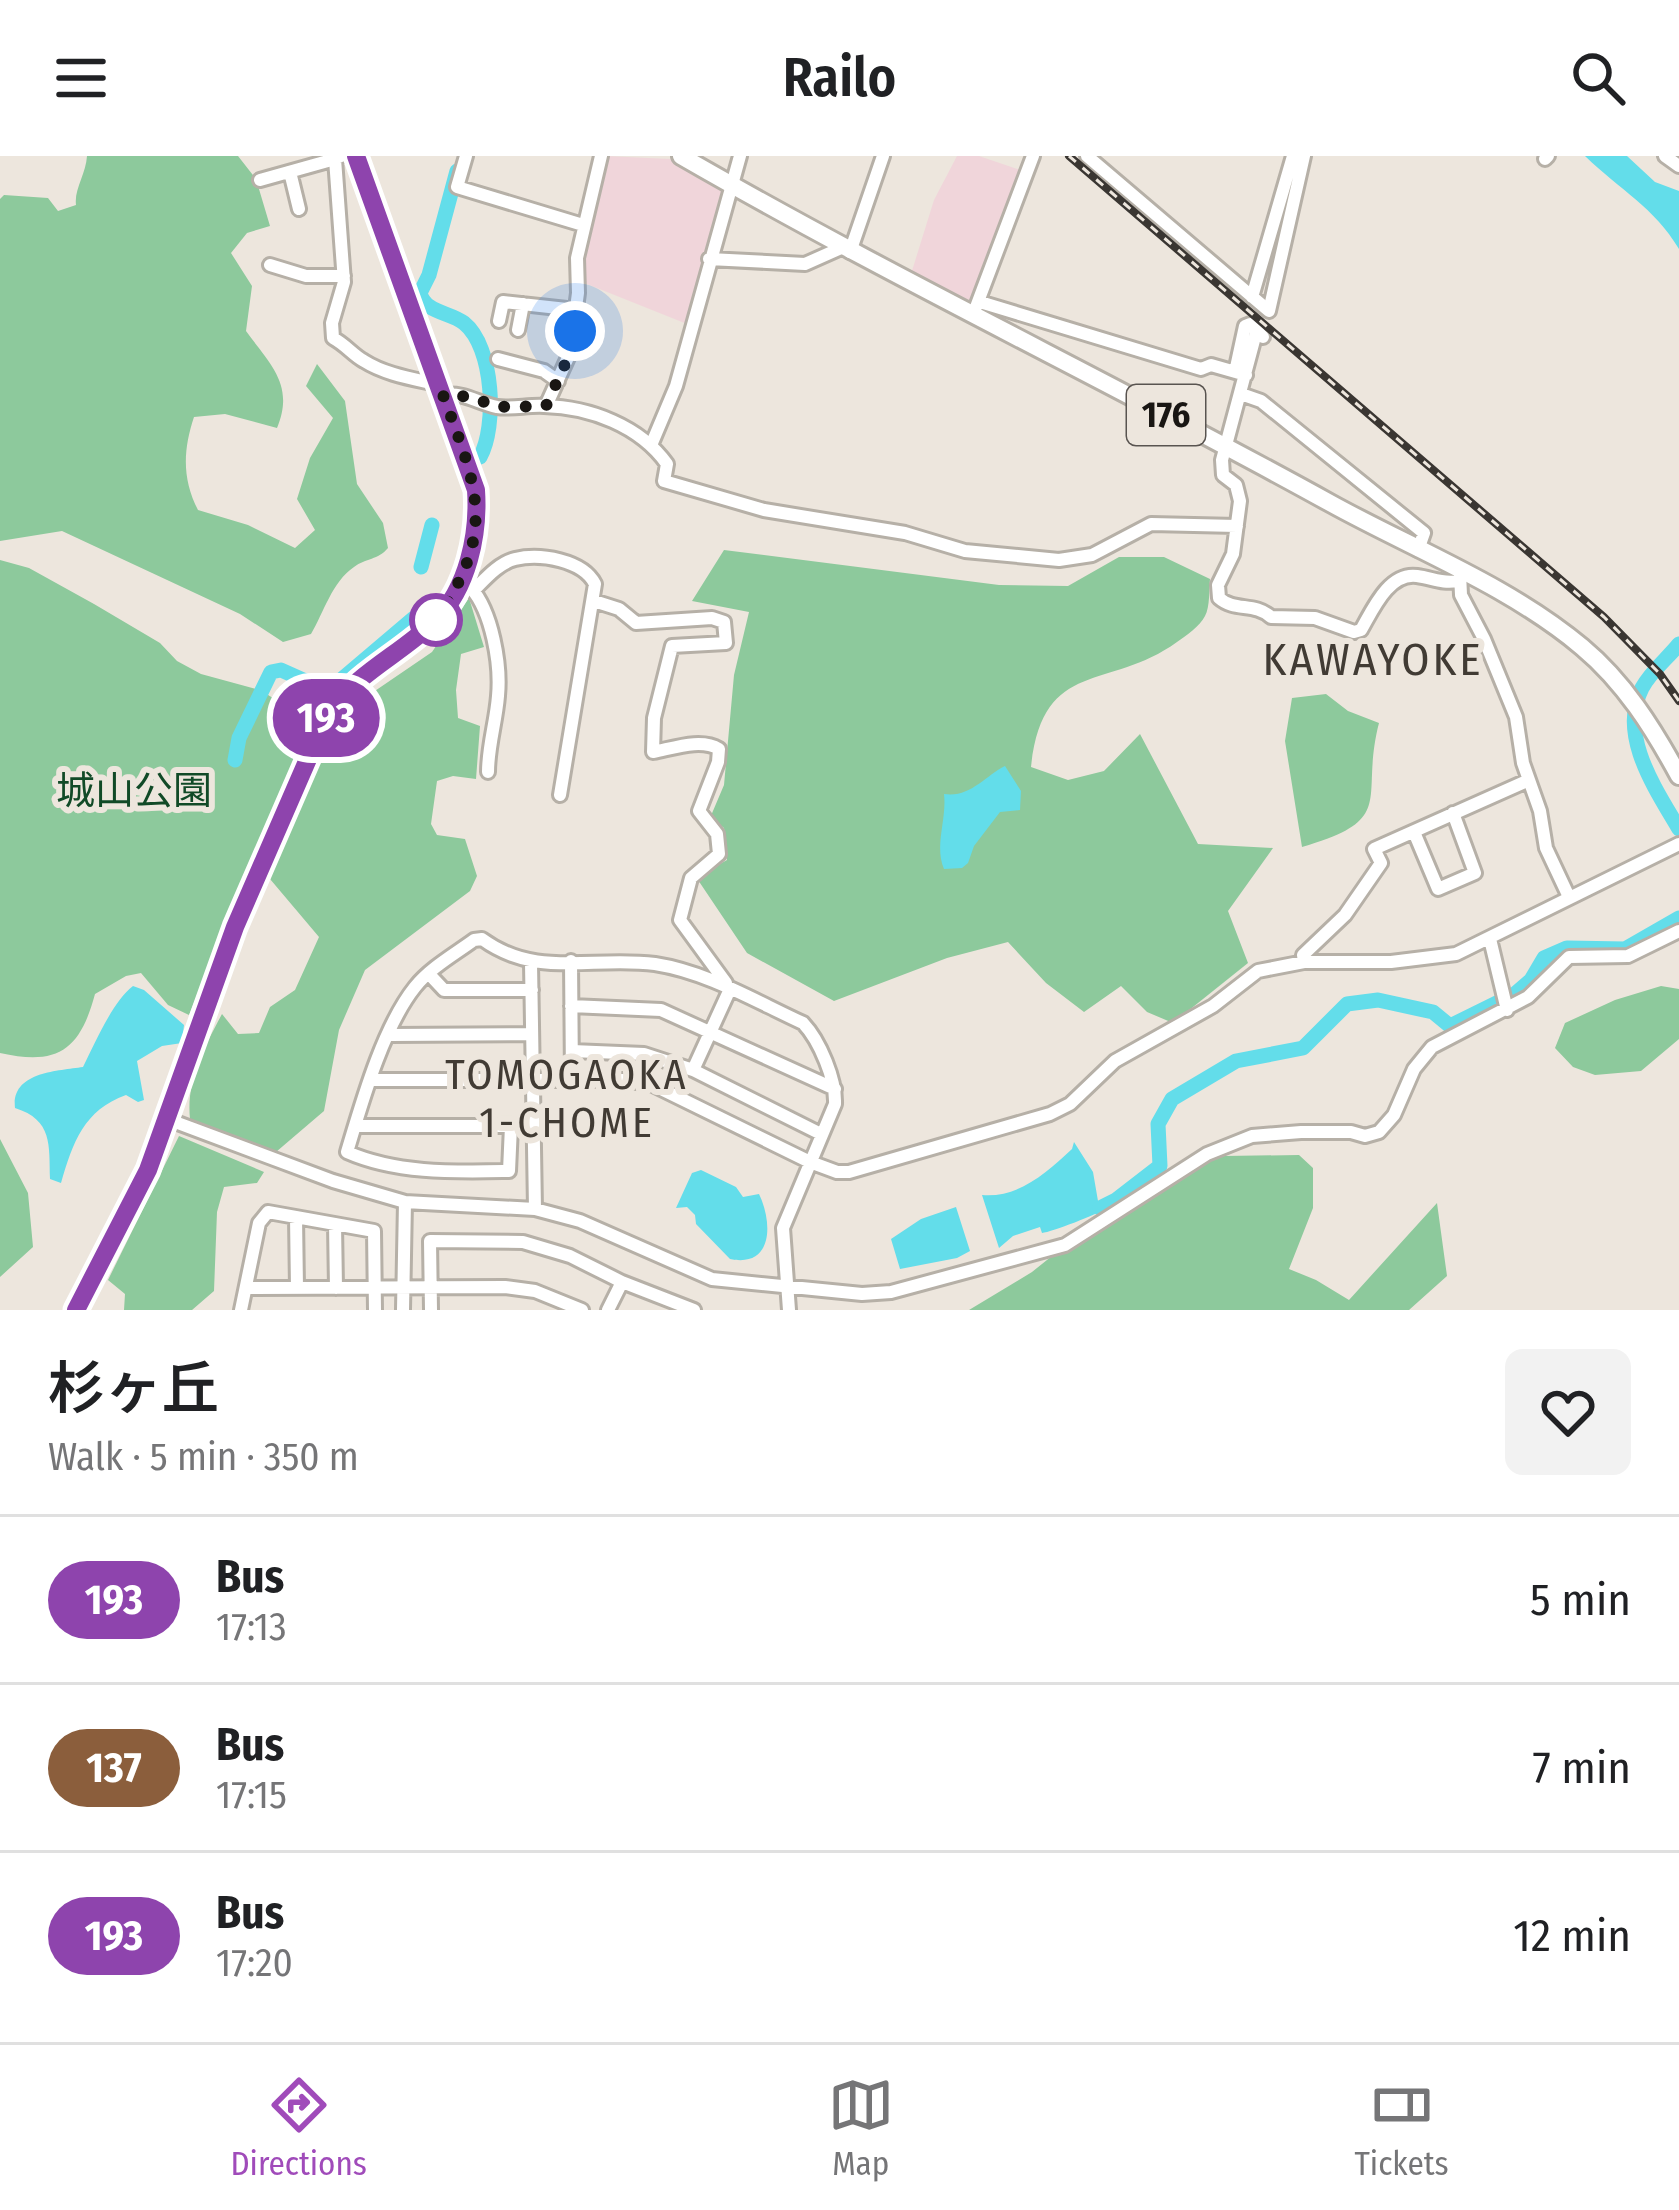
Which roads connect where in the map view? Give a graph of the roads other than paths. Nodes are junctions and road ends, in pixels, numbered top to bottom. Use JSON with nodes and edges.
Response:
{"nodes":[{"id":1,"x":356,"y":156,"type":"edge"},
{"id":2,"x":466,"y":156,"type":"edge"},
{"id":3,"x":602,"y":156,"type":"edge"},
{"id":4,"x":681,"y":156,"type":"edge"},
{"id":5,"x":740,"y":156,"type":"edge"},
{"id":6,"x":883,"y":156,"type":"edge"},
{"id":7,"x":1033,"y":156,"type":"edge"},
{"id":8,"x":1087,"y":156,"type":"edge"},
{"id":9,"x":1298,"y":156,"type":"edge"},
{"id":10,"x":1665,"y":156,"type":"edge"},
{"id":11,"x":338,"y":158,"type":"edge"},
{"id":12,"x":1679,"y":166,"type":"edge"},
{"id":13,"x":290,"y":172,"type":"junction"},
{"id":14,"x":260,"y":180,"type":"dead end"},
{"id":15,"x":732,"y":183,"type":"junction"},
{"id":16,"x":299,"y":209,"type":"dead end"},
{"id":17,"x":583,"y":225,"type":"junction"},
{"id":18,"x":846,"y":250,"type":"junction"},
{"id":19,"x":709,"y":259,"type":"junction"},
{"id":20,"x":270,"y":265,"type":"dead end"},
{"id":21,"x":344,"y":276,"type":"junction"},
{"id":22,"x":1261,"y":303,"type":"junction"},
{"id":23,"x":523,"y":304,"type":"junction"},
{"id":24,"x":976,"y":307,"type":"junction"},
{"id":25,"x":576,"y":310,"type":"junction"},
{"id":26,"x":500,"y":320,"type":"dead end"},
{"id":27,"x":518,"y":330,"type":"dead end"},
{"id":28,"x":1256,"y":333,"type":"dead end"},
{"id":29,"x":498,"y":359,"type":"dead end"},
{"id":30,"x":1240,"y":373,"type":"junction"},
{"id":31,"x":558,"y":381,"type":"junction"},
{"id":32,"x":441,"y":390,"type":"junction"},
{"id":33,"x":1245,"y":395,"type":"junction"},
{"id":34,"x":546,"y":406,"type":"junction"},
{"id":35,"x":652,"y":443,"type":"junction"},
{"id":36,"x":1228,"y":445,"type":"junction"},
{"id":37,"x":1237,"y":526,"type":"junction"},
{"id":38,"x":1418,"y":550,"type":"junction"},
{"id":39,"x":1459,"y":577,"type":"junction"},
{"id":40,"x":468,"y":586,"type":"junction"},
{"id":41,"x":594,"y":601,"type":"junction"},
{"id":42,"x":488,"y":772,"type":"dead end"},
{"id":43,"x":1679,"y":776,"type":"edge"},
{"id":44,"x":1529,"y":780,"type":"junction"},
{"id":45,"x":560,"y":795,"type":"dead end"},
{"id":46,"x":1453,"y":813,"type":"junction"},
{"id":47,"x":1414,"y":832,"type":"junction"},
{"id":48,"x":1679,"y":844,"type":"edge"},
{"id":49,"x":1569,"y":897,"type":"junction"},
{"id":50,"x":1679,"y":931,"type":"edge"},
{"id":51,"x":1490,"y":938,"type":"junction"},
{"id":52,"x":571,"y":961,"type":"junction"},
{"id":53,"x":1304,"y":962,"type":"junction"},
{"id":54,"x":531,"y":963,"type":"junction"},
{"id":55,"x":429,"y":974,"type":"junction"},
{"id":56,"x":730,"y":989,"type":"junction"},
{"id":57,"x":532,"y":990,"type":"junction"},
{"id":58,"x":1506,"y":1003,"type":"junction"},
{"id":59,"x":571,"y":1006,"type":"junction"},
{"id":60,"x":710,"y":1029,"type":"junction"},
{"id":61,"x":532,"y":1034,"type":"junction"},
{"id":62,"x":390,"y":1035,"type":"junction"},
{"id":63,"x":572,"y":1051,"type":"junction"},
{"id":64,"x":693,"y":1070,"type":"junction"},
{"id":65,"x":532,"y":1079,"type":"junction"},
{"id":66,"x":572,"y":1079,"type":"junction"},
{"id":67,"x":370,"y":1080,"type":"junction"},
{"id":68,"x":836,"y":1089,"type":"junction"},
{"id":69,"x":167,"y":1119,"type":"junction"},
{"id":70,"x":355,"y":1126,"type":"junction"},
{"id":71,"x":511,"y":1126,"type":"junction"},
{"id":72,"x":532,"y":1126,"type":"junction"},
{"id":73,"x":821,"y":1134,"type":"junction"},
{"id":74,"x":810,"y":1162,"type":"junction"},
{"id":75,"x":405,"y":1202,"type":"junction"},
{"id":76,"x":535,"y":1209,"type":"junction"},
{"id":77,"x":296,"y":1216,"type":"junction"},
{"id":78,"x":335,"y":1225,"type":"junction"},
{"id":79,"x":622,"y":1282,"type":"junction"},
{"id":80,"x":786,"y":1285,"type":"junction"},
{"id":81,"x":430,"y":1286,"type":"junction"},
{"id":82,"x":246,"y":1288,"type":"junction"},
{"id":83,"x":297,"y":1288,"type":"junction"},
{"id":84,"x":336,"y":1288,"type":"junction"},
{"id":85,"x":374,"y":1288,"type":"junction"},
{"id":86,"x":403,"y":1288,"type":"junction"},
{"id":87,"x":890,"y":1292,"type":"junction"},
{"id":88,"x":76,"y":1310,"type":"edge"},
{"id":89,"x":242,"y":1310,"type":"edge"},
{"id":90,"x":375,"y":1310,"type":"edge"},
{"id":91,"x":403,"y":1310,"type":"edge"},
{"id":92,"x":431,"y":1310,"type":"edge"},
{"id":93,"x":581,"y":1310,"type":"edge"},
{"id":94,"x":608,"y":1310,"type":"edge"},
{"id":95,"x":694,"y":1310,"type":"edge"},
{"id":96,"x":789,"y":1310,"type":"edge"},
{"id":97,"x":892,"y":1310,"type":"edge"}],
"edges":[{"from":1,"to":32,"type":"main road"},
{"from":2,"to":17,"type":"street"},
{"from":3,"to":17,"type":"street"},
{"from":4,"to":15,"type":"highway","number":"176"},
{"from":5,"to":15,"type":"street"},
{"from":6,"to":18,"type":"street"},
{"from":7,"to":24,"type":"street"},
{"from":8,"to":22,"type":"street"},
{"from":9,"to":22,"type":"street"},
{"from":9,"to":22,"type":"street"},
{"from":10,"to":12,"type":"street"},
{"from":11,"to":13,"type":"street"},
{"from":11,"to":21,"type":"street"},
{"from":13,"to":14,"type":"street"},
{"from":13,"to":16,"type":"street"},
{"from":15,"to":18,"type":"highway","number":"176"},
{"from":15,"to":19,"type":"street"},
{"from":17,"to":25,"type":"street"},
{"from":18,"to":19,"type":"street"},
{"from":18,"to":24,"type":"highway","number":"176"},
{"from":19,"to":35,"type":"street"},
{"from":20,"to":21,"type":"street"},
{"from":21,"to":32,"type":"street"},
{"from":23,"to":25,"type":"street"},
{"from":23,"to":26,"type":"street"},
{"from":23,"to":27,"type":"street"},
{"from":24,"to":30,"type":"street"},
{"from":24,"to":36,"type":"highway","number":"176"},
{"from":25,"to":31,"type":"street"},
{"from":28,"to":30,"type":"street"},
{"from":29,"to":31,"type":"street"},
{"from":30,"to":33,"type":"street"},
{"from":30,"to":33,"type":"street"},
{"from":31,"to":34,"type":"street"},
{"from":32,"to":34,"type":"street"},
{"from":32,"to":40,"type":"main road"},
{"from":33,"to":36,"type":"street"},
{"from":33,"to":38,"type":"street"},
{"from":34,"to":35,"type":"street"},
{"from":35,"to":37,"type":"street"},
{"from":36,"to":37,"type":"street"},
{"from":36,"to":38,"type":"highway","number":"176"},
{"from":37,"to":39,"type":"street"},
{"from":38,"to":39,"type":"highway","number":"176"},
{"from":39,"to":43,"type":"highway","number":"176"},
{"from":39,"to":44,"type":"street"},
{"from":40,"to":41,"type":"street"},
{"from":40,"to":42,"type":"street"},
{"from":40,"to":69,"type":"main road"},
{"from":41,"to":45,"type":"street"},
{"from":41,"to":56,"type":"street"},
{"from":44,"to":46,"type":"street"},
{"from":44,"to":49,"type":"street"},
{"from":46,"to":47,"type":"street"},
{"from":46,"to":47,"type":"street"},
{"from":47,"to":53,"type":"street"},
{"from":48,"to":49,"type":"street"},
{"from":49,"to":51,"type":"street"},
{"from":50,"to":58,"type":"street"},
{"from":51,"to":53,"type":"street"},
{"from":51,"to":58,"type":"street"},
{"from":52,"to":54,"type":"street"},
{"from":52,"to":56,"type":"street"},
{"from":52,"to":59,"type":"street"},
{"from":53,"to":74,"type":"street"},
{"from":54,"to":55,"type":"street"},
{"from":54,"to":57,"type":"street"},
{"from":55,"to":57,"type":"street"},
{"from":55,"to":62,"type":"street"},
{"from":56,"to":60,"type":"street"},
{"from":56,"to":68,"type":"street"},
{"from":57,"to":61,"type":"street"},
{"from":58,"to":87,"type":"street"},
{"from":59,"to":60,"type":"street"},
{"from":59,"to":63,"type":"street"},
{"from":60,"to":64,"type":"street"},
{"from":60,"to":68,"type":"street"},
{"from":61,"to":62,"type":"street"},
{"from":61,"to":65,"type":"street"},
{"from":62,"to":67,"type":"street"},
{"from":63,"to":64,"type":"street"},
{"from":63,"to":66,"type":"street"},
{"from":64,"to":73,"type":"street"},
{"from":65,"to":66,"type":"street"},
{"from":65,"to":67,"type":"street"},
{"from":65,"to":72,"type":"street"},
{"from":66,"to":74,"type":"street"},
{"from":67,"to":70,"type":"street"},
{"from":68,"to":73,"type":"street"},
{"from":69,"to":75,"type":"street"},
{"from":69,"to":88,"type":"main road"},
{"from":70,"to":71,"type":"street"},
{"from":70,"to":71,"type":"street"},
{"from":71,"to":72,"type":"street"},
{"from":72,"to":76,"type":"street"},
{"from":73,"to":74,"type":"street"},
{"from":74,"to":80,"type":"street"},
{"from":75,"to":76,"type":"street"},
{"from":75,"to":86,"type":"street"},
{"from":76,"to":80,"type":"street"},
{"from":77,"to":78,"type":"street"},
{"from":77,"to":82,"type":"street"},
{"from":77,"to":83,"type":"street"},
{"from":78,"to":84,"type":"street"},
{"from":78,"to":85,"type":"street"},
{"from":79,"to":81,"type":"street"},
{"from":79,"to":94,"type":"street"},
{"from":79,"to":95,"type":"street"},
{"from":80,"to":87,"type":"street"},
{"from":80,"to":96,"type":"street"},
{"from":81,"to":86,"type":"street"},
{"from":81,"to":92,"type":"street"},
{"from":81,"to":93,"type":"street"},
{"from":82,"to":83,"type":"street"},
{"from":82,"to":89,"type":"street"},
{"from":83,"to":84,"type":"street"},
{"from":84,"to":85,"type":"street"},
{"from":85,"to":86,"type":"street"},
{"from":85,"to":90,"type":"street"},
{"from":86,"to":91,"type":"street"},
{"from":87,"to":97,"type":"street"}]}
